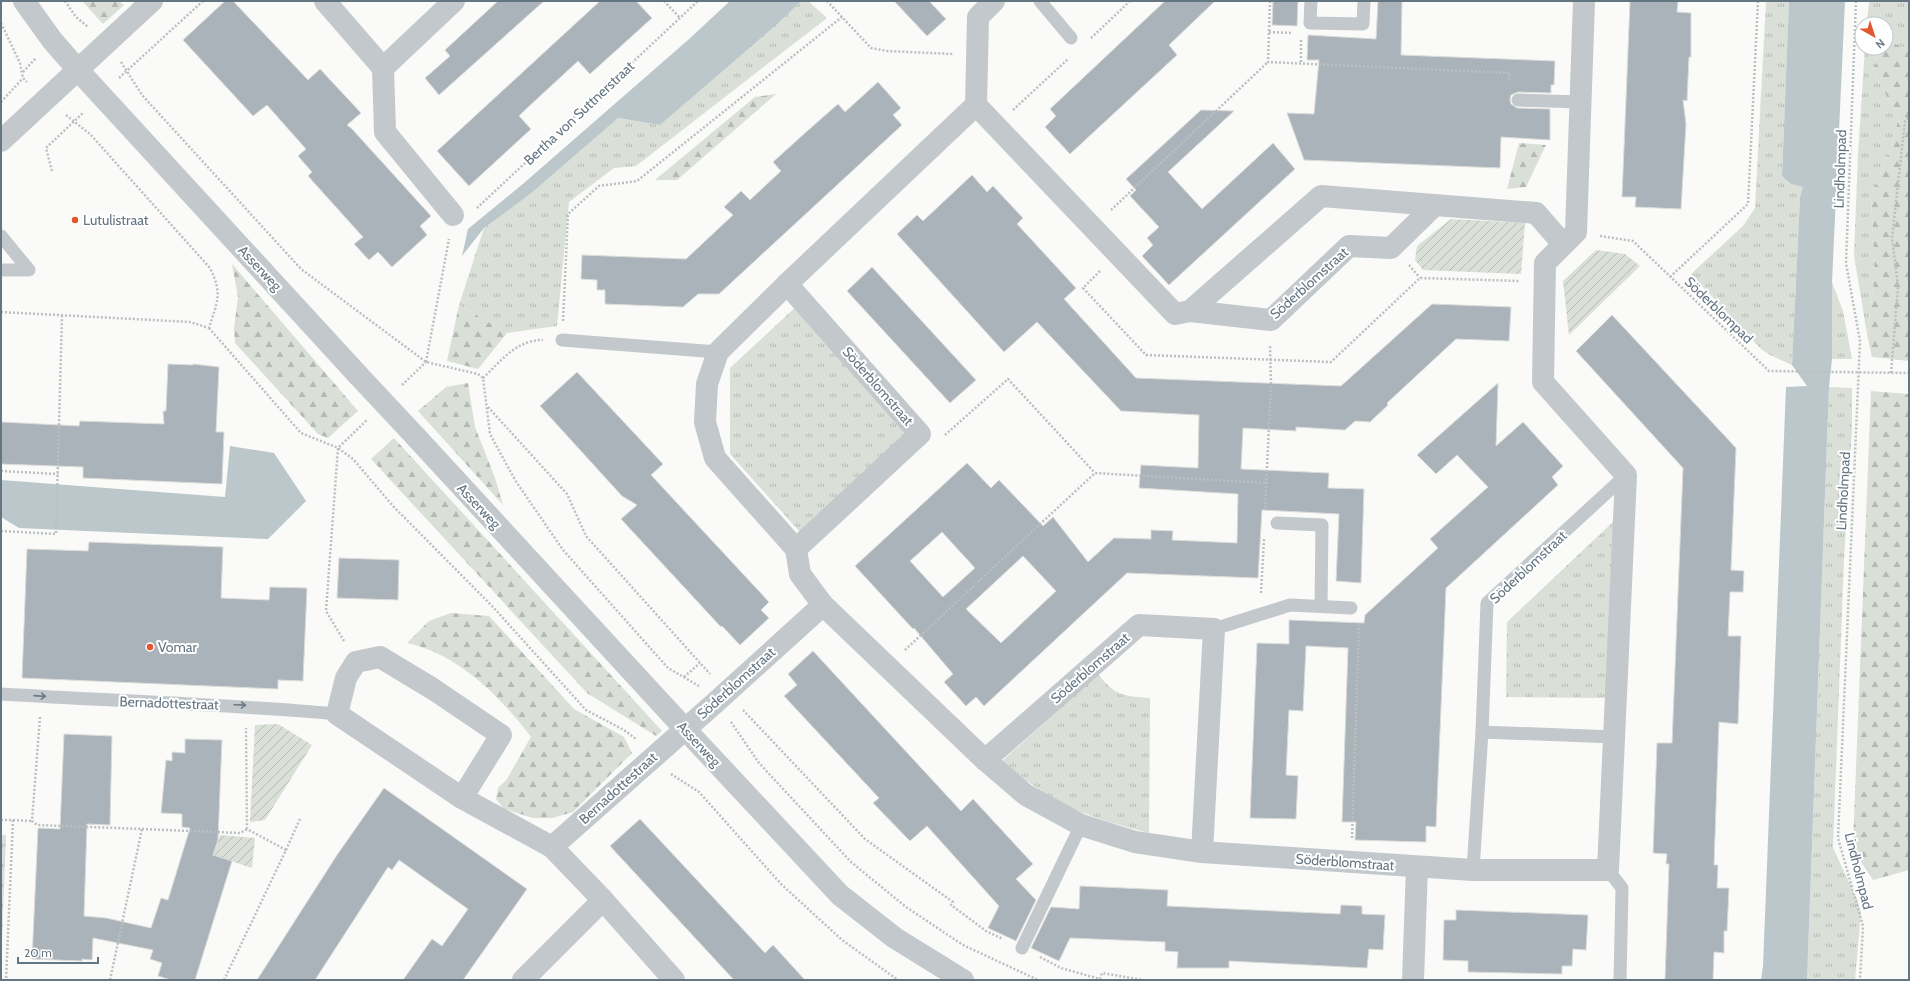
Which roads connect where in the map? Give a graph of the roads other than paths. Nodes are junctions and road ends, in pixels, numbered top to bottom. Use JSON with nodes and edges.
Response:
{"nodes":[{"id":1,"x":24,"y":1,"type":"edge"},
{"id":2,"x":152,"y":1,"type":"edge"},
{"id":3,"x":325,"y":1,"type":"edge"},
{"id":4,"x":454,"y":1,"type":"edge"},
{"id":5,"x":994,"y":1,"type":"edge"},
{"id":6,"x":1040,"y":1,"type":"edge"},
{"id":7,"x":1311,"y":1,"type":"edge"},
{"id":8,"x":1364,"y":1,"type":"edge"},
{"id":9,"x":1584,"y":1,"type":"edge"},
{"id":10,"x":1071,"y":38,"type":"dead end"},
{"id":11,"x":383,"y":68,"type":"junction"},
{"id":12,"x":78,"y":70,"type":"junction"},
{"id":13,"x":1518,"y":100,"type":"road end"},
{"id":14,"x":1581,"y":102,"type":"junction"},
{"id":15,"x":976,"y":105,"type":"junction"},
{"id":16,"x":1,"y":141,"type":"edge"},
{"id":17,"x":1435,"y":205,"type":"junction"},
{"id":18,"x":453,"y":215,"type":"road end"},
{"id":19,"x":1,"y":236,"type":"edge"},
{"id":20,"x":1569,"y":238,"type":"junction"},
{"id":21,"x":1,"y":270,"type":"edge"},
{"id":22,"x":787,"y":284,"type":"junction"},
{"id":23,"x":1190,"y":311,"type":"junction"},
{"id":24,"x":562,"y":340,"type":"road end"},
{"id":25,"x":718,"y":352,"type":"junction"},
{"id":26,"x":1626,"y":475,"type":"junction"},
{"id":27,"x":1277,"y":523,"type":"dead end"},
{"id":28,"x":796,"y":549,"type":"junction"},
{"id":29,"x":823,"y":605,"type":"junction"},
{"id":30,"x":1321,"y":606,"type":"junction"},
{"id":31,"x":1351,"y":608,"type":"road end"},
{"id":32,"x":1214,"y":628,"type":"junction"},
{"id":33,"x":1,"y":694,"type":"edge"},
{"id":34,"x":337,"y":714,"type":"junction"},
{"id":35,"x":685,"y":729,"type":"junction"},
{"id":36,"x":1482,"y":732,"type":"junction"},
{"id":37,"x":1615,"y":737,"type":"junction"},
{"id":38,"x":985,"y":760,"type":"junction"},
{"id":39,"x":462,"y":798,"type":"junction"},
{"id":40,"x":1081,"y":825,"type":"junction"},
{"id":41,"x":552,"y":847,"type":"junction"},
{"id":42,"x":1202,"y":852,"type":"junction"},
{"id":43,"x":1417,"y":867,"type":"junction"},
{"id":44,"x":1473,"y":870,"type":"junction"},
{"id":45,"x":1608,"y":870,"type":"junction"},
{"id":46,"x":604,"y":900,"type":"junction"},
{"id":47,"x":1022,"y":948,"type":"road end"},
{"id":48,"x":523,"y":980,"type":"edge"},
{"id":49,"x":674,"y":980,"type":"edge"},
{"id":50,"x":963,"y":980,"type":"edge"},
{"id":51,"x":1413,"y":980,"type":"edge"},
{"id":52,"x":1620,"y":980,"type":"edge"}],
"edges":[{"from":1,"to":12,"type":"street","name":"Asserweg"},
{"from":2,"to":12,"type":"street"},
{"from":3,"to":11,"type":"street"},
{"from":4,"to":11,"type":"street"},
{"from":5,"to":15,"type":"street"},
{"from":6,"to":10,"type":"lane"},
{"from":7,"to":8,"type":"lane"},
{"from":9,"to":14,"type":"street"},
{"from":11,"to":18,"type":"street"},
{"from":12,"to":16,"type":"street"},
{"from":12,"to":35,"type":"street","name":"Asserweg","bridge":true},
{"from":13,"to":14,"type":"lane"},
{"from":14,"to":20,"type":"street"},
{"from":15,"to":22,"type":"street"},
{"from":15,"to":23,"type":"street","name":"Söderblomstraat"},
{"from":17,"to":20,"type":"street"},
{"from":17,"to":23,"type":"street"},
{"from":17,"to":23,"type":"street","name":"Söderblomstraat"},
{"from":19,"to":21,"type":"lane"},
{"from":20,"to":26,"type":"street"},
{"from":22,"to":25,"type":"street"},
{"from":22,"to":28,"type":"street","name":"Söderblomstraat"},
{"from":24,"to":25,"type":"lane"},
{"from":25,"to":28,"type":"street"},
{"from":26,"to":36,"type":"lane","name":"Söderblomstraat"},
{"from":26,"to":37,"type":"street"},
{"from":27,"to":30,"type":"lane"},
{"from":28,"to":29,"type":"street","name":"Söderblomstraat"},
{"from":29,"to":35,"type":"street","name":"Söderblomstraat"},
{"from":29,"to":38,"type":"street","name":"Söderblomstraat"},
{"from":30,"to":31,"type":"lane","name":"Söderblomstraat"},
{"from":30,"to":32,"type":"lane","name":"Söderblomstraat"},
{"from":32,"to":38,"type":"street","name":"Söderblomstraat"},
{"from":32,"to":42,"type":"street"},
{"from":33,"to":34,"type":"lane","name":"Bernadottestraat","one_way":true},
{"from":34,"to":39,"type":"street","name":"Bernadottestraat"},
{"from":34,"to":39,"type":"street"},
{"from":35,"to":41,"type":"street","name":"Bernadottestraat"},
{"from":35,"to":50,"type":"street","name":"Asserweg"},
{"from":36,"to":37,"type":"lane"},
{"from":36,"to":44,"type":"lane","name":"Söderblomstraat"},
{"from":37,"to":45,"type":"street"},
{"from":38,"to":40,"type":"street","name":"Söderblomstraat"},
{"from":39,"to":41,"type":"street","name":"Bernadottestraat"},
{"from":40,"to":42,"type":"street","name":"Söderblomstraat"},
{"from":40,"to":47,"type":"lane"},
{"from":41,"to":46,"type":"street","name":"Bernadottestraat"},
{"from":42,"to":43,"type":"street","name":"Söderblomstraat"},
{"from":43,"to":44,"type":"street","name":"Söderblomstraat"},
{"from":43,"to":51,"type":"street"},
{"from":44,"to":45,"type":"street","name":"Söderblomstraat"},
{"from":45,"to":52,"type":"lane"},
{"from":46,"to":48,"type":"street"},
{"from":46,"to":49,"type":"street","name":"Bernadottestraat"}]}
